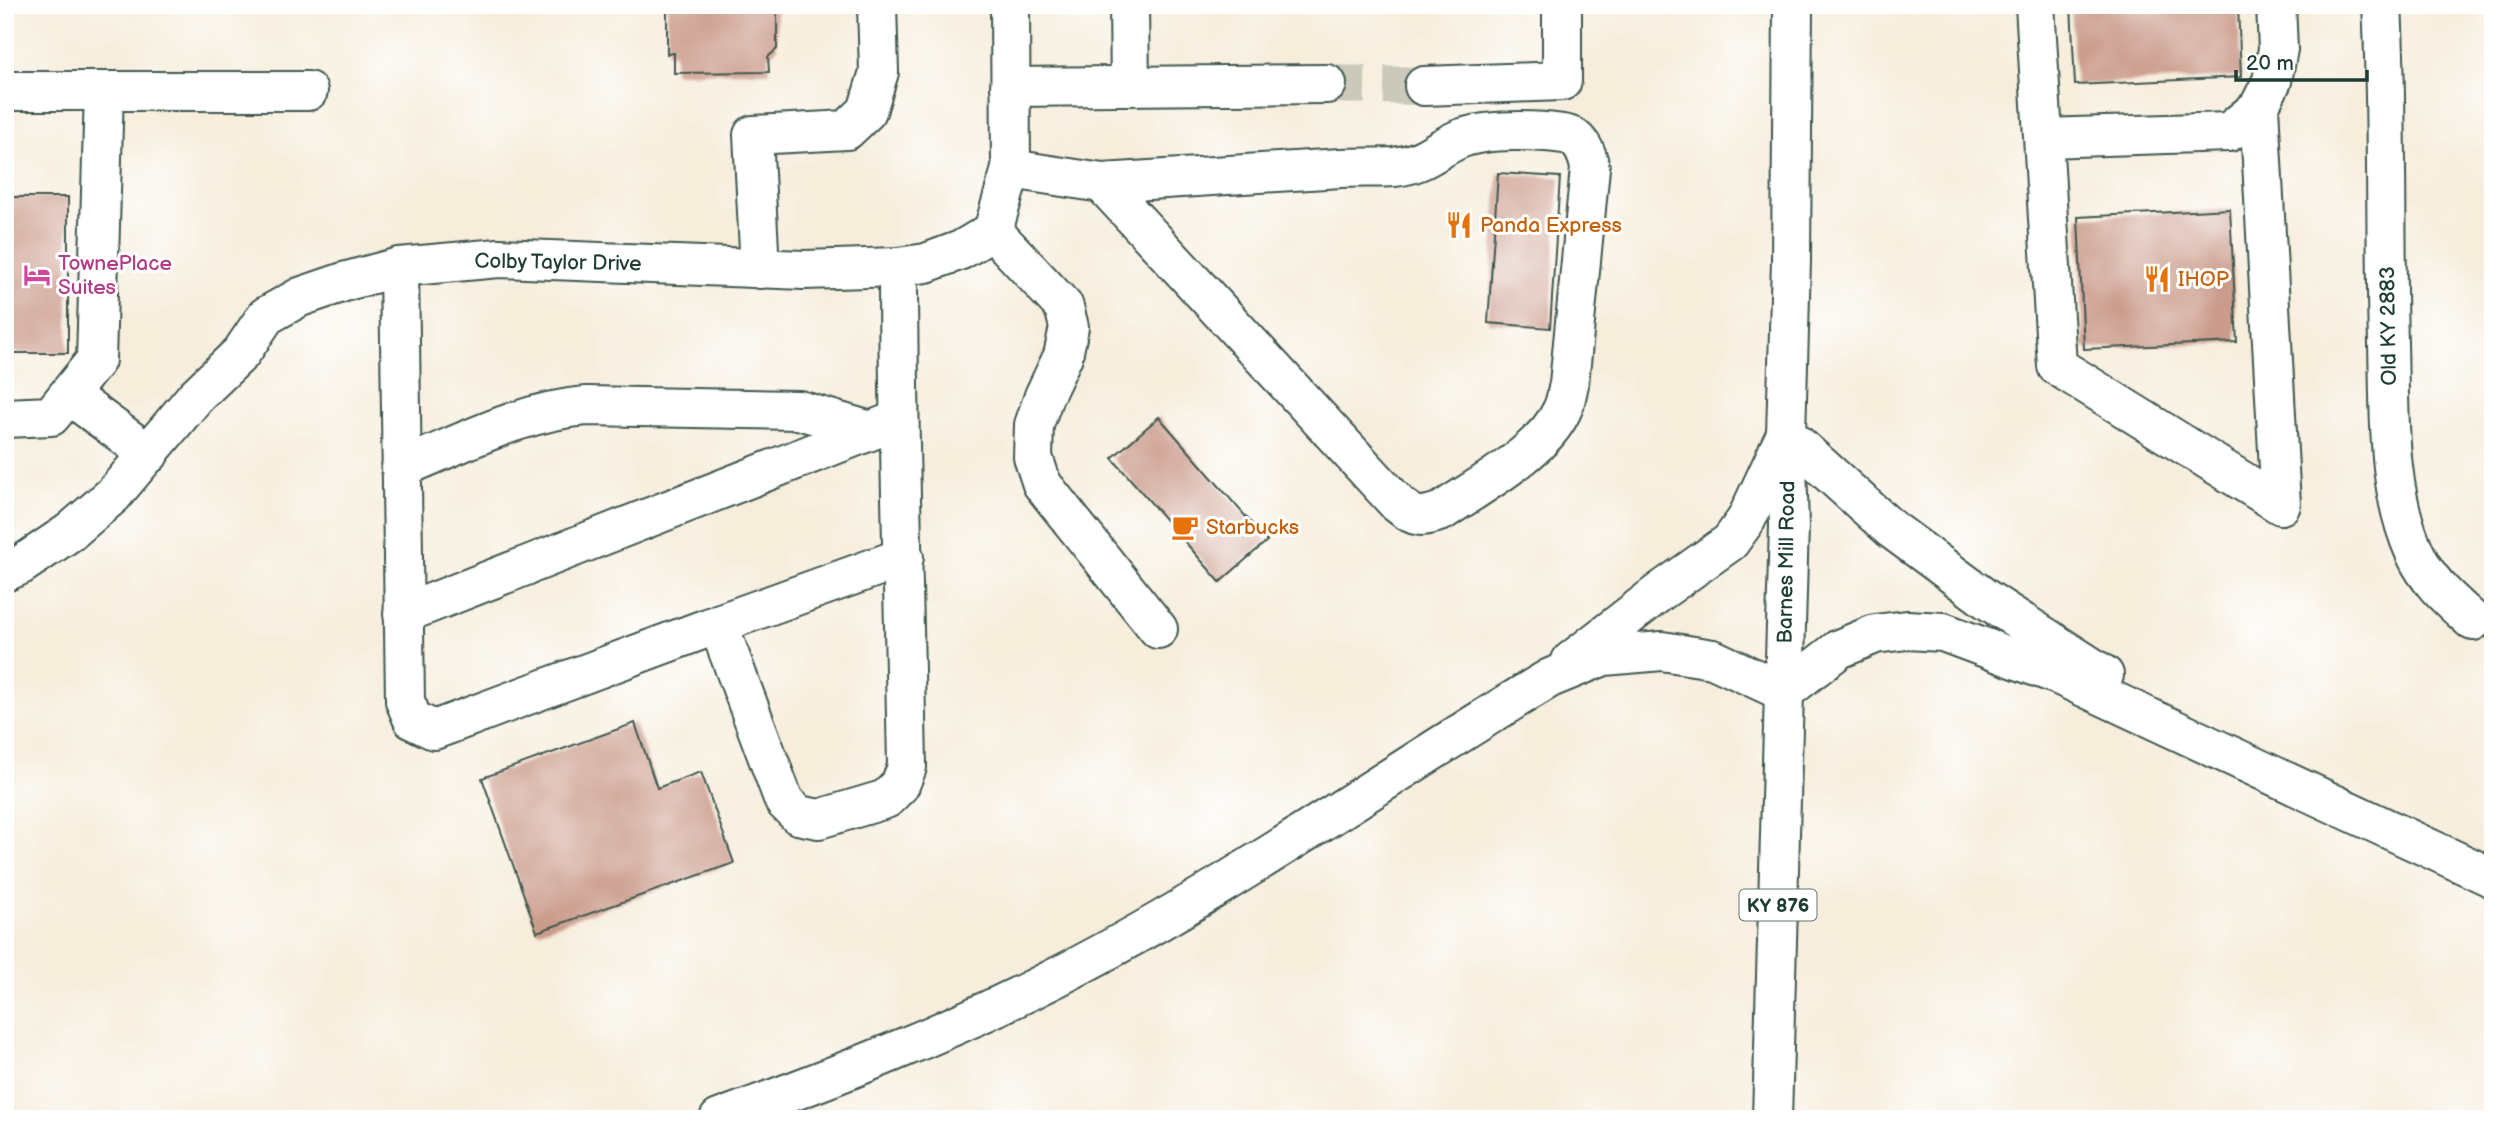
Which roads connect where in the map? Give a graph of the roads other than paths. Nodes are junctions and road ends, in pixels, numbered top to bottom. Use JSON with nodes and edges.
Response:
{"nodes":[{"id":1,"x":877,"y":5,"type":"edge"},
{"id":2,"x":1010,"y":5,"type":"edge"},
{"id":3,"x":1129,"y":5,"type":"edge"},
{"id":4,"x":1562,"y":5,"type":"edge"},
{"id":5,"x":1793,"y":5,"type":"edge"},
{"id":6,"x":2035,"y":5,"type":"edge"},
{"id":7,"x":2276,"y":5,"type":"edge"},
{"id":8,"x":2382,"y":5,"type":"edge"},
{"id":9,"x":1327,"y":84,"type":"tunnel mouth"},
{"id":10,"x":1130,"y":86,"type":"junction"},
{"id":11,"x":1424,"y":86,"type":"tunnel mouth"},
{"id":12,"x":1010,"y":87,"type":"junction"},
{"id":13,"x":5,"y":91,"type":"edge"},
{"id":14,"x":104,"y":91,"type":"junction"},
{"id":15,"x":309,"y":91,"type":"dead end"},
{"id":16,"x":2259,"y":107,"type":"junction"},
{"id":17,"x":2044,"y":138,"type":"junction"},
{"id":18,"x":1011,"y":169,"type":"junction"},
{"id":19,"x":1102,"y":183,"type":"junction"},
{"id":20,"x":993,"y":231,"type":"junction"},
{"id":21,"x":399,"y":267,"type":"junction"},
{"id":22,"x":898,"y":267,"type":"junction"},
{"id":23,"x":760,"y":269,"type":"junction"},
{"id":24,"x":69,"y":395,"type":"junction"},
{"id":25,"x":5,"y":418,"type":"edge"},
{"id":26,"x":884,"y":425,"type":"junction"},
{"id":27,"x":1786,"y":434,"type":"junction"},
{"id":28,"x":149,"y":454,"type":"junction"},
{"id":29,"x":401,"y":468,"type":"junction"},
{"id":30,"x":904,"y":557,"type":"junction"},
{"id":31,"x":5,"y":572,"type":"edge"},
{"id":32,"x":403,"y":614,"type":"junction"},
{"id":33,"x":2473,"y":621,"type":"dead end"},
{"id":34,"x":718,"y":624,"type":"junction"},
{"id":35,"x":1158,"y":629,"type":"dead end"},
{"id":36,"x":1549,"y":678,"type":"junction"},
{"id":37,"x":1784,"y":692,"type":"junction"},
{"id":38,"x":2214,"y":747,"type":"junction"},
{"id":39,"x":2493,"y":878,"type":"edge"},
{"id":40,"x":719,"y":1119,"type":"edge"},
{"id":41,"x":1772,"y":1119,"type":"edge"}],
"edges":[{"from":1,"to":23,"type":"main road"},
{"from":2,"to":12,"type":"main road"},
{"from":3,"to":10,"type":"main road"},
{"from":4,"to":11,"type":"main road"},
{"from":5,"to":27,"type":"main road","name":"Barnes Mill Road","number":"KY 876"},
{"from":6,"to":17,"type":"main road"},
{"from":7,"to":16,"type":"main road"},
{"from":8,"to":33,"type":"main road","name":"Old KY 2883"},
{"from":9,"to":10,"type":"main road"},
{"from":10,"to":12,"type":"main road"},
{"from":12,"to":18,"type":"main road"},
{"from":13,"to":14,"type":"main road"},
{"from":14,"to":15,"type":"main road"},
{"from":14,"to":24,"type":"main road"},
{"from":16,"to":17,"type":"main road"},
{"from":16,"to":17,"type":"main road"},
{"from":18,"to":19,"type":"main road"},
{"from":18,"to":20,"type":"main road"},
{"from":19,"to":19,"type":"main road"},
{"from":20,"to":22,"type":"main road","name":"Colby Taylor Drive"},
{"from":20,"to":35,"type":"main road"},
{"from":21,"to":23,"type":"main road","name":"Colby Taylor Drive"},
{"from":21,"to":28,"type":"main road","name":"Colby Taylor Drive"},
{"from":21,"to":29,"type":"main road"},
{"from":22,"to":23,"type":"main road","name":"Colby Taylor Drive"},
{"from":22,"to":26,"type":"main road"},
{"from":24,"to":25,"type":"main road"},
{"from":24,"to":28,"type":"main road"},
{"from":26,"to":29,"type":"main road"},
{"from":26,"to":30,"type":"main road"},
{"from":26,"to":32,"type":"main road"},
{"from":27,"to":36,"type":"main road"},
{"from":27,"to":37,"type":"main road","name":"Barnes Mill Road","number":"KY 876"},
{"from":27,"to":38,"type":"main road"},
{"from":28,"to":31,"type":"main road","name":"Colby Taylor Drive"},
{"from":29,"to":32,"type":"main road"},
{"from":30,"to":34,"type":"main road"},
{"from":30,"to":34,"type":"main road"},
{"from":32,"to":34,"type":"main road"},
{"from":36,"to":37,"type":"main road"},
{"from":36,"to":40,"type":"main road"},
{"from":37,"to":38,"type":"main road"},
{"from":37,"to":41,"type":"main road","name":"Barnes Mill Road","number":"KY 876"},
{"from":38,"to":39,"type":"main road"}]}
